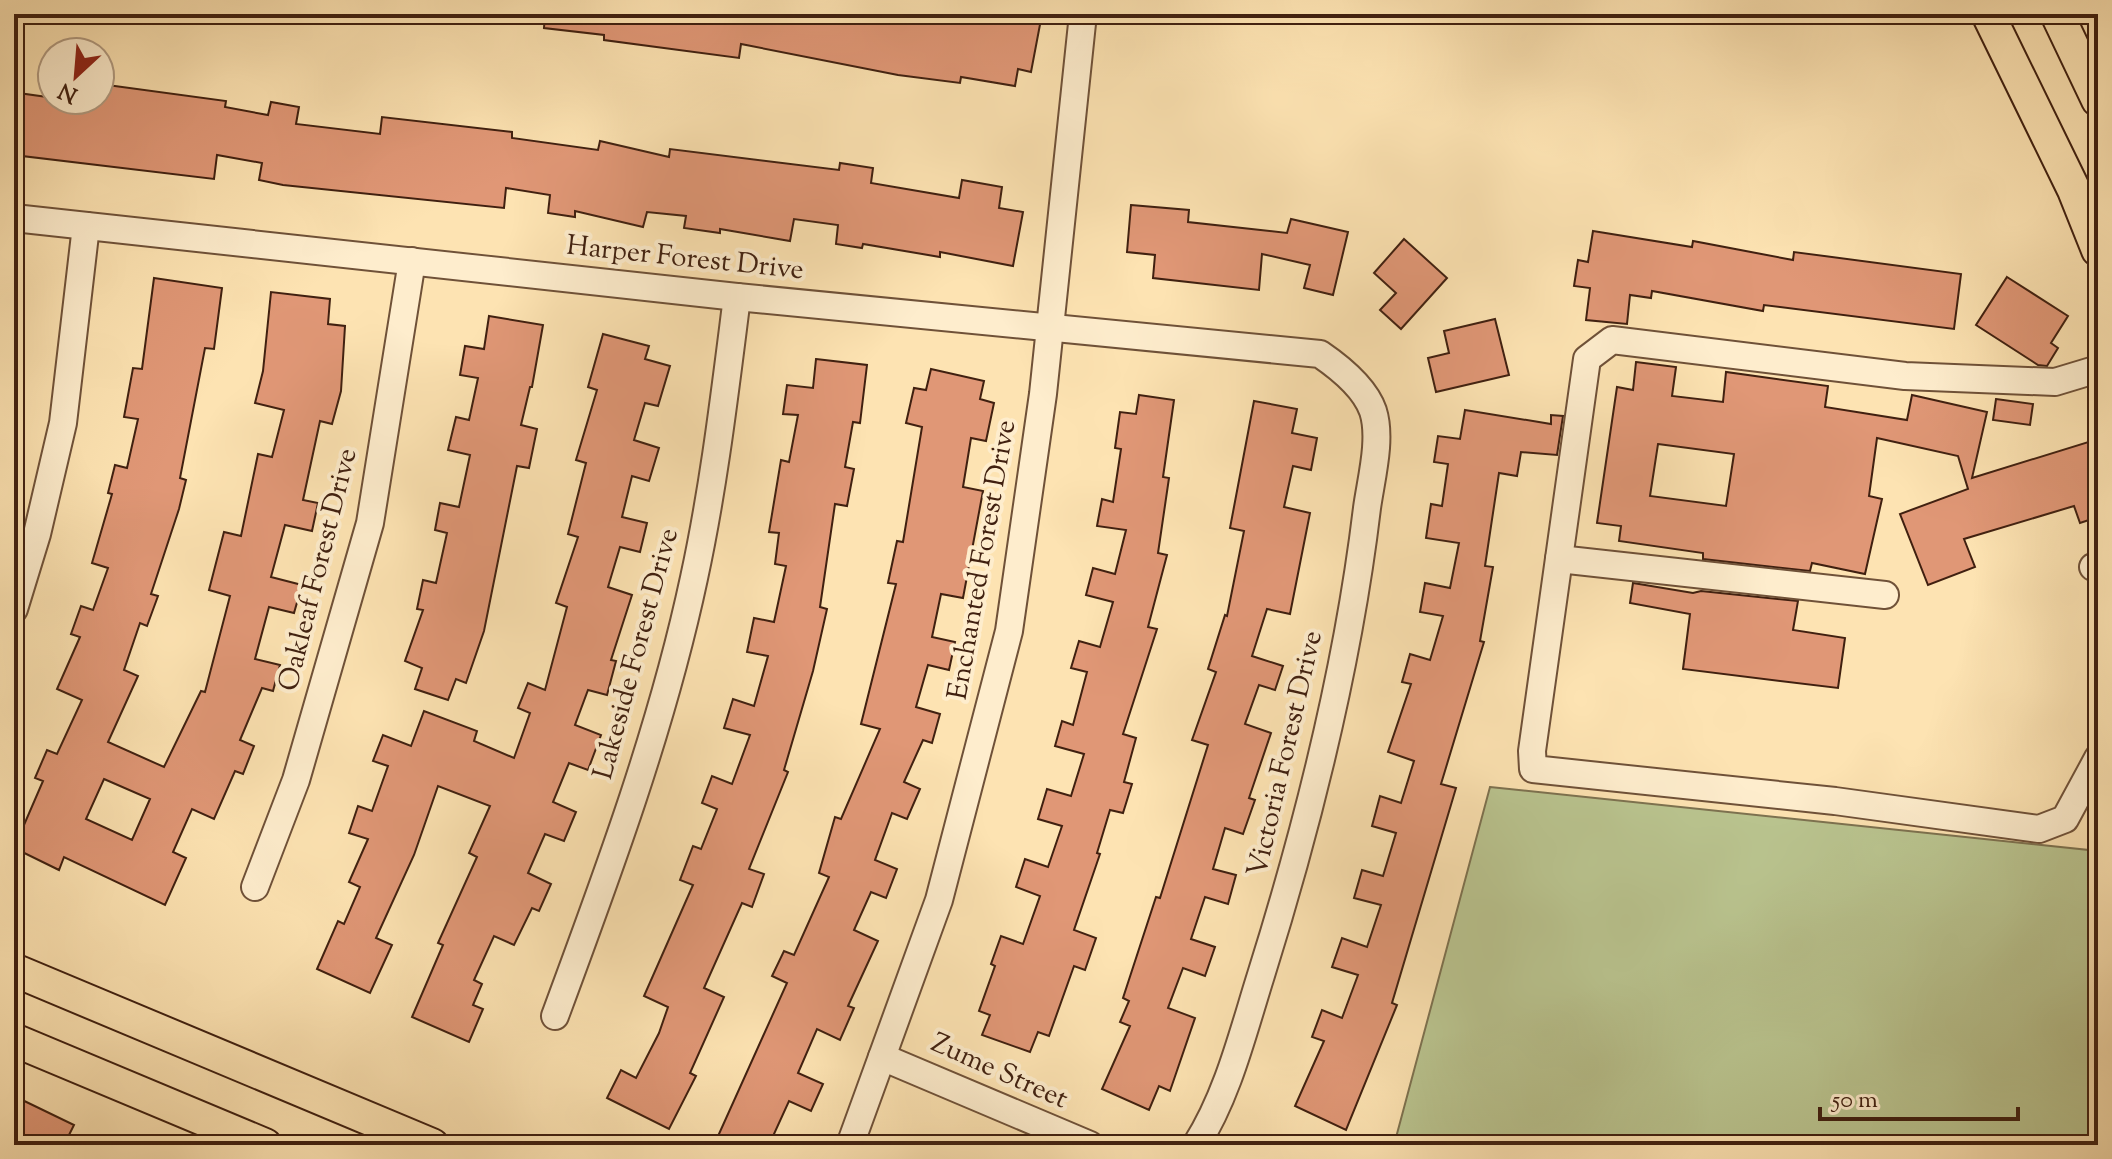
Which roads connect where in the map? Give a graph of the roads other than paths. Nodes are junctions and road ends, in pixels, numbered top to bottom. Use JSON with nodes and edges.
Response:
{"nodes":[{"id":1,"x":1083,"y":14,"type":"edge"},
{"id":2,"x":2057,"y":14,"type":"edge"},
{"id":3,"x":1991,"y":15,"type":"edge"},
{"id":4,"x":2098,"y":100,"type":"edge"},
{"id":5,"x":14,"y":218,"type":"edge"},
{"id":6,"x":86,"y":226,"type":"junction"},
{"id":7,"x":2098,"y":250,"type":"edge"},
{"id":8,"x":412,"y":261,"type":"junction"},
{"id":9,"x":737,"y":297,"type":"junction"},
{"id":10,"x":1049,"y":328,"type":"junction"},
{"id":11,"x":2098,"y":369,"type":"edge"},
{"id":12,"x":1345,"y":372,"type":"joint"},
{"id":13,"x":1559,"y":559,"type":"junction"},
{"id":14,"x":1885,"y":595,"type":"dead end"},
{"id":15,"x":14,"y":609,"type":"edge"},
{"id":16,"x":2098,"y":758,"type":"edge"},
{"id":17,"x":255,"y":887,"type":"dead end"},
{"id":18,"x":14,"y":970,"type":"edge"},
{"id":19,"x":555,"y":1016,"type":"dead end"},
{"id":20,"x":14,"y":1040,"type":"edge"},
{"id":21,"x":882,"y":1057,"type":"junction"},
{"id":22,"x":265,"y":1145,"type":"edge"},
{"id":23,"x":432,"y":1145,"type":"edge"},
{"id":24,"x":850,"y":1145,"type":"edge"},
{"id":25,"x":1090,"y":1145,"type":"edge"},
{"id":26,"x":1196,"y":1145,"type":"edge"}],
"edges":[{"from":1,"to":10,"type":"street","name":"Enchanted Forest Drive"},
{"from":2,"to":4,"type":"main road"},
{"from":3,"to":7,"type":"main road"},
{"from":5,"to":6,"type":"street","name":"Harper Forest Drive"},
{"from":6,"to":8,"type":"street","name":"Harper Forest Drive"},
{"from":6,"to":15,"type":"street"},
{"from":8,"to":9,"type":"street","name":"Harper Forest Drive"},
{"from":8,"to":17,"type":"street","name":"Oakleaf Forest Drive"},
{"from":9,"to":10,"type":"street","name":"Harper Forest Drive"},
{"from":9,"to":19,"type":"street","name":"Lakeside Forest Drive"},
{"from":10,"to":12,"type":"street","name":"Harper Forest Drive"},
{"from":10,"to":21,"type":"street","name":"Enchanted Forest Drive"},
{"from":11,"to":13,"type":"street"},
{"from":12,"to":26,"type":"street","name":"Victoria Forest Drive"},
{"from":13,"to":14,"type":"street"},
{"from":13,"to":16,"type":"street"},
{"from":18,"to":23,"type":"main road"},
{"from":20,"to":22,"type":"main road"},
{"from":21,"to":24,"type":"street","name":"Enchanted Forest Drive"},
{"from":21,"to":25,"type":"street","name":"Zume Street"}]}
